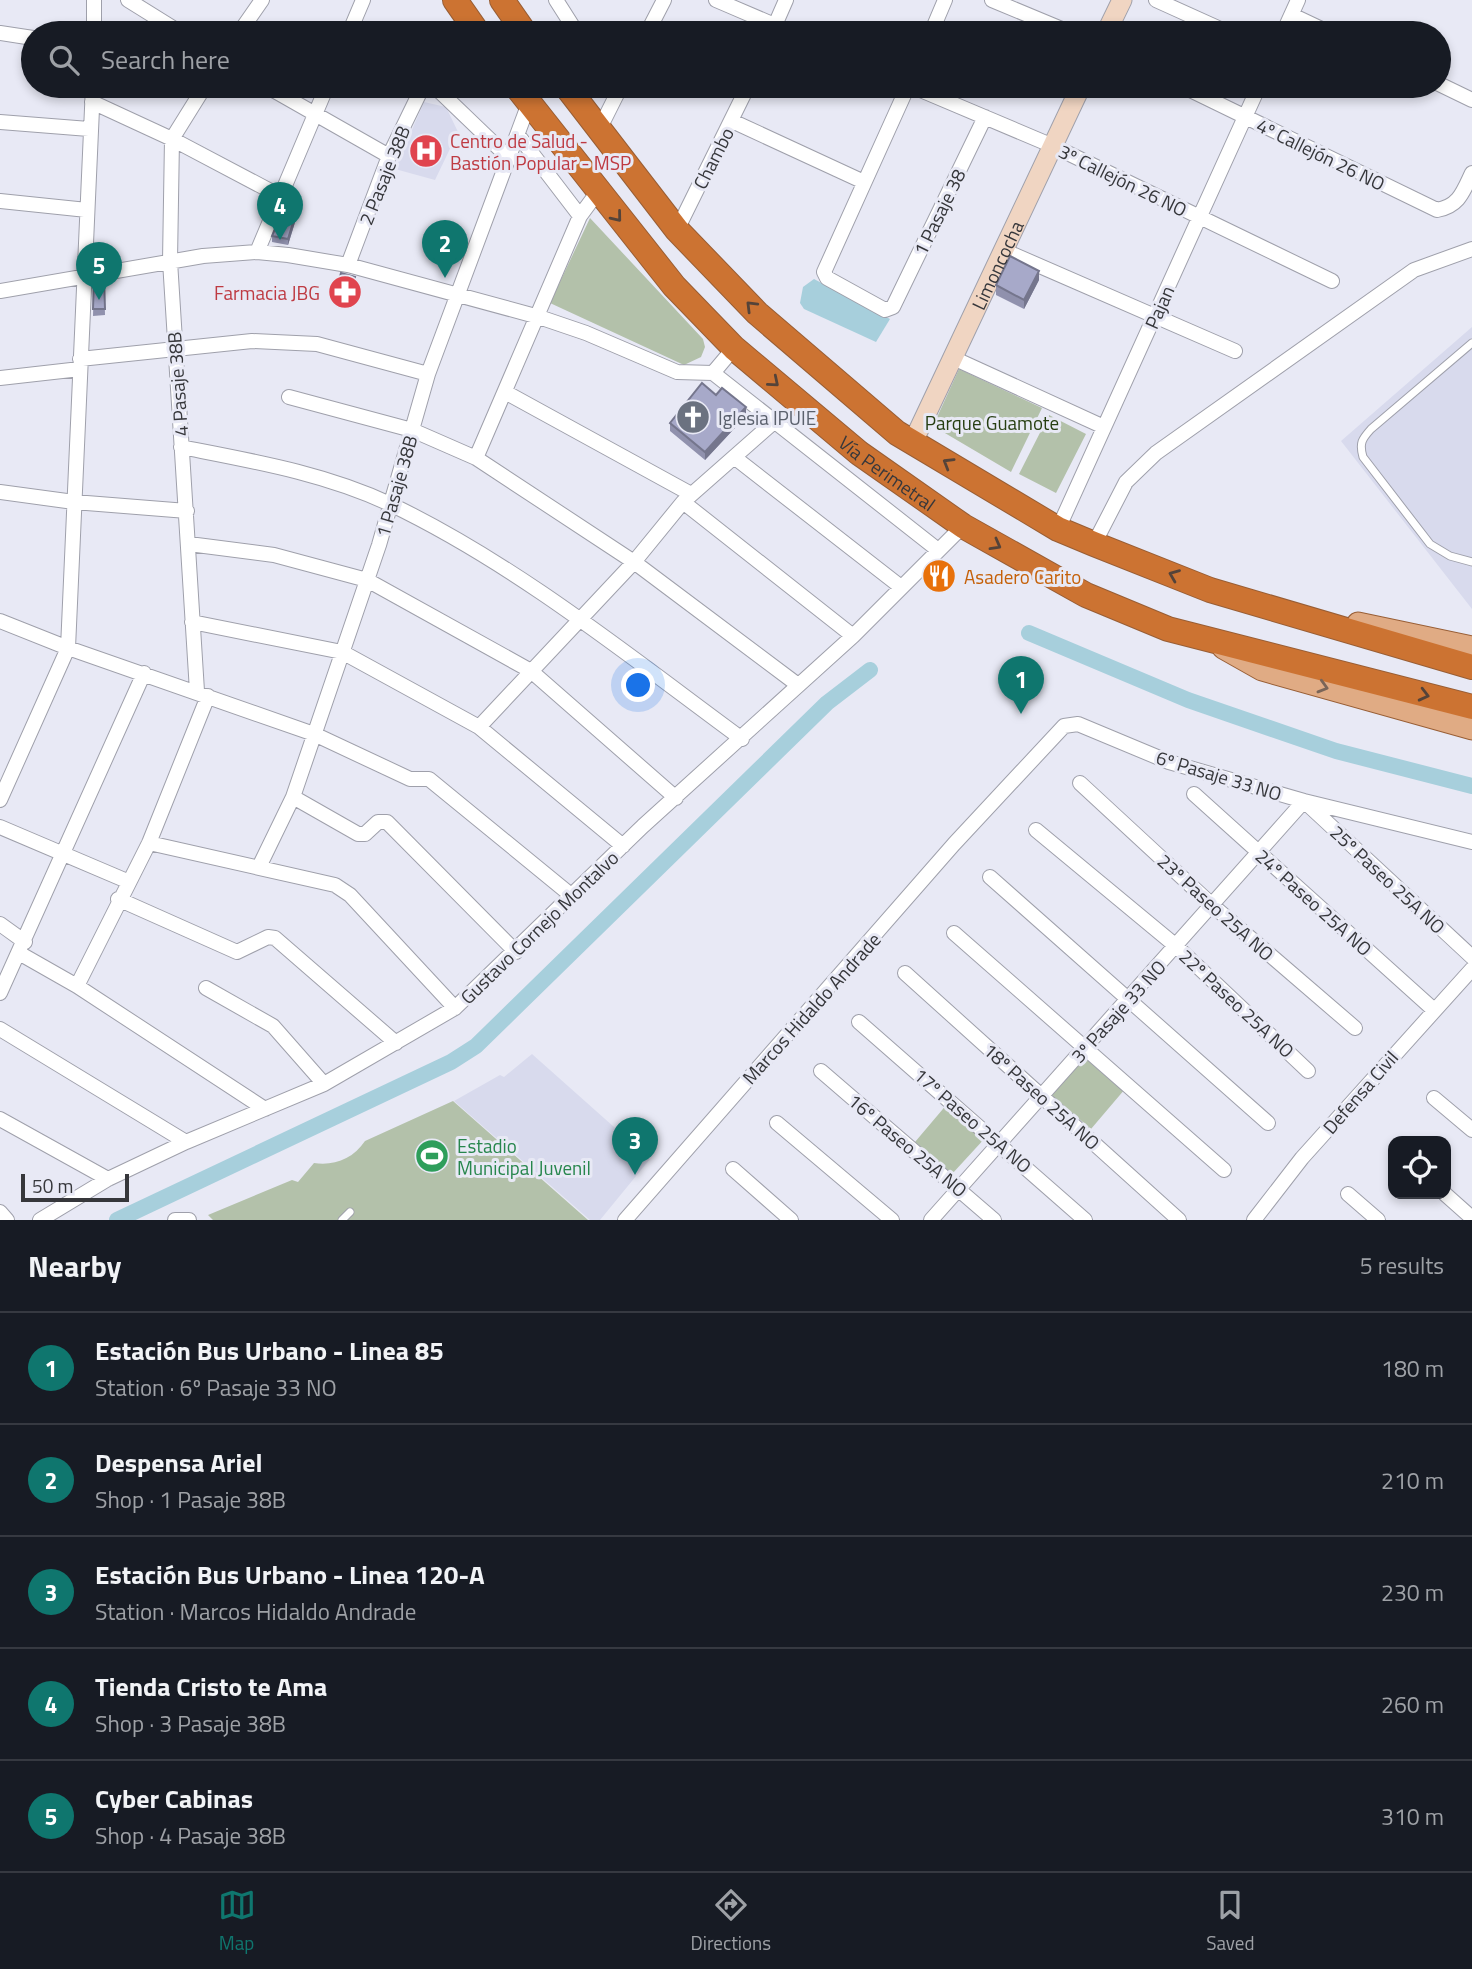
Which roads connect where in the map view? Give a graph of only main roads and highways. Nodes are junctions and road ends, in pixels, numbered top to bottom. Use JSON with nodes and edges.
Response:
{"nodes":[{"id":1,"x":454,"y":0,"type":"edge"},
{"id":2,"x":502,"y":0,"type":"edge"},
{"id":3,"x":469,"y":21,"type":"edge"},
{"id":4,"x":517,"y":21,"type":"edge"},
{"id":5,"x":525,"y":98,"type":"edge"},
{"id":6,"x":576,"y":98,"type":"edge"},
{"id":7,"x":1210,"y":590,"type":"junction"},
{"id":8,"x":1215,"y":643,"type":"junction"},
{"id":9,"x":1472,"y":647,"type":"edge"},
{"id":10,"x":1472,"y":667,"type":"edge"},
{"id":11,"x":1472,"y":707,"type":"edge"},
{"id":12,"x":1472,"y":729,"type":"edge"}],
"edges":[{"from":1,"to":3,"type":"highway"},
{"from":2,"to":4,"type":"highway"},
{"from":5,"to":8,"type":"highway","name":"Vía Perimetral","one_way":true},
{"from":7,"to":6,"type":"highway","name":"Vía Perimetral","one_way":true},
{"from":7,"to":9,"type":"main road","name":"Vía Perimetral"},
{"from":7,"to":10,"type":"highway","name":"Vía Perimetral"},
{"from":8,"to":11,"type":"highway","name":"Vía Perimetral","one_way":true},
{"from":8,"to":12,"type":"main road","name":"Vía Perimetral","one_way":true}]}
